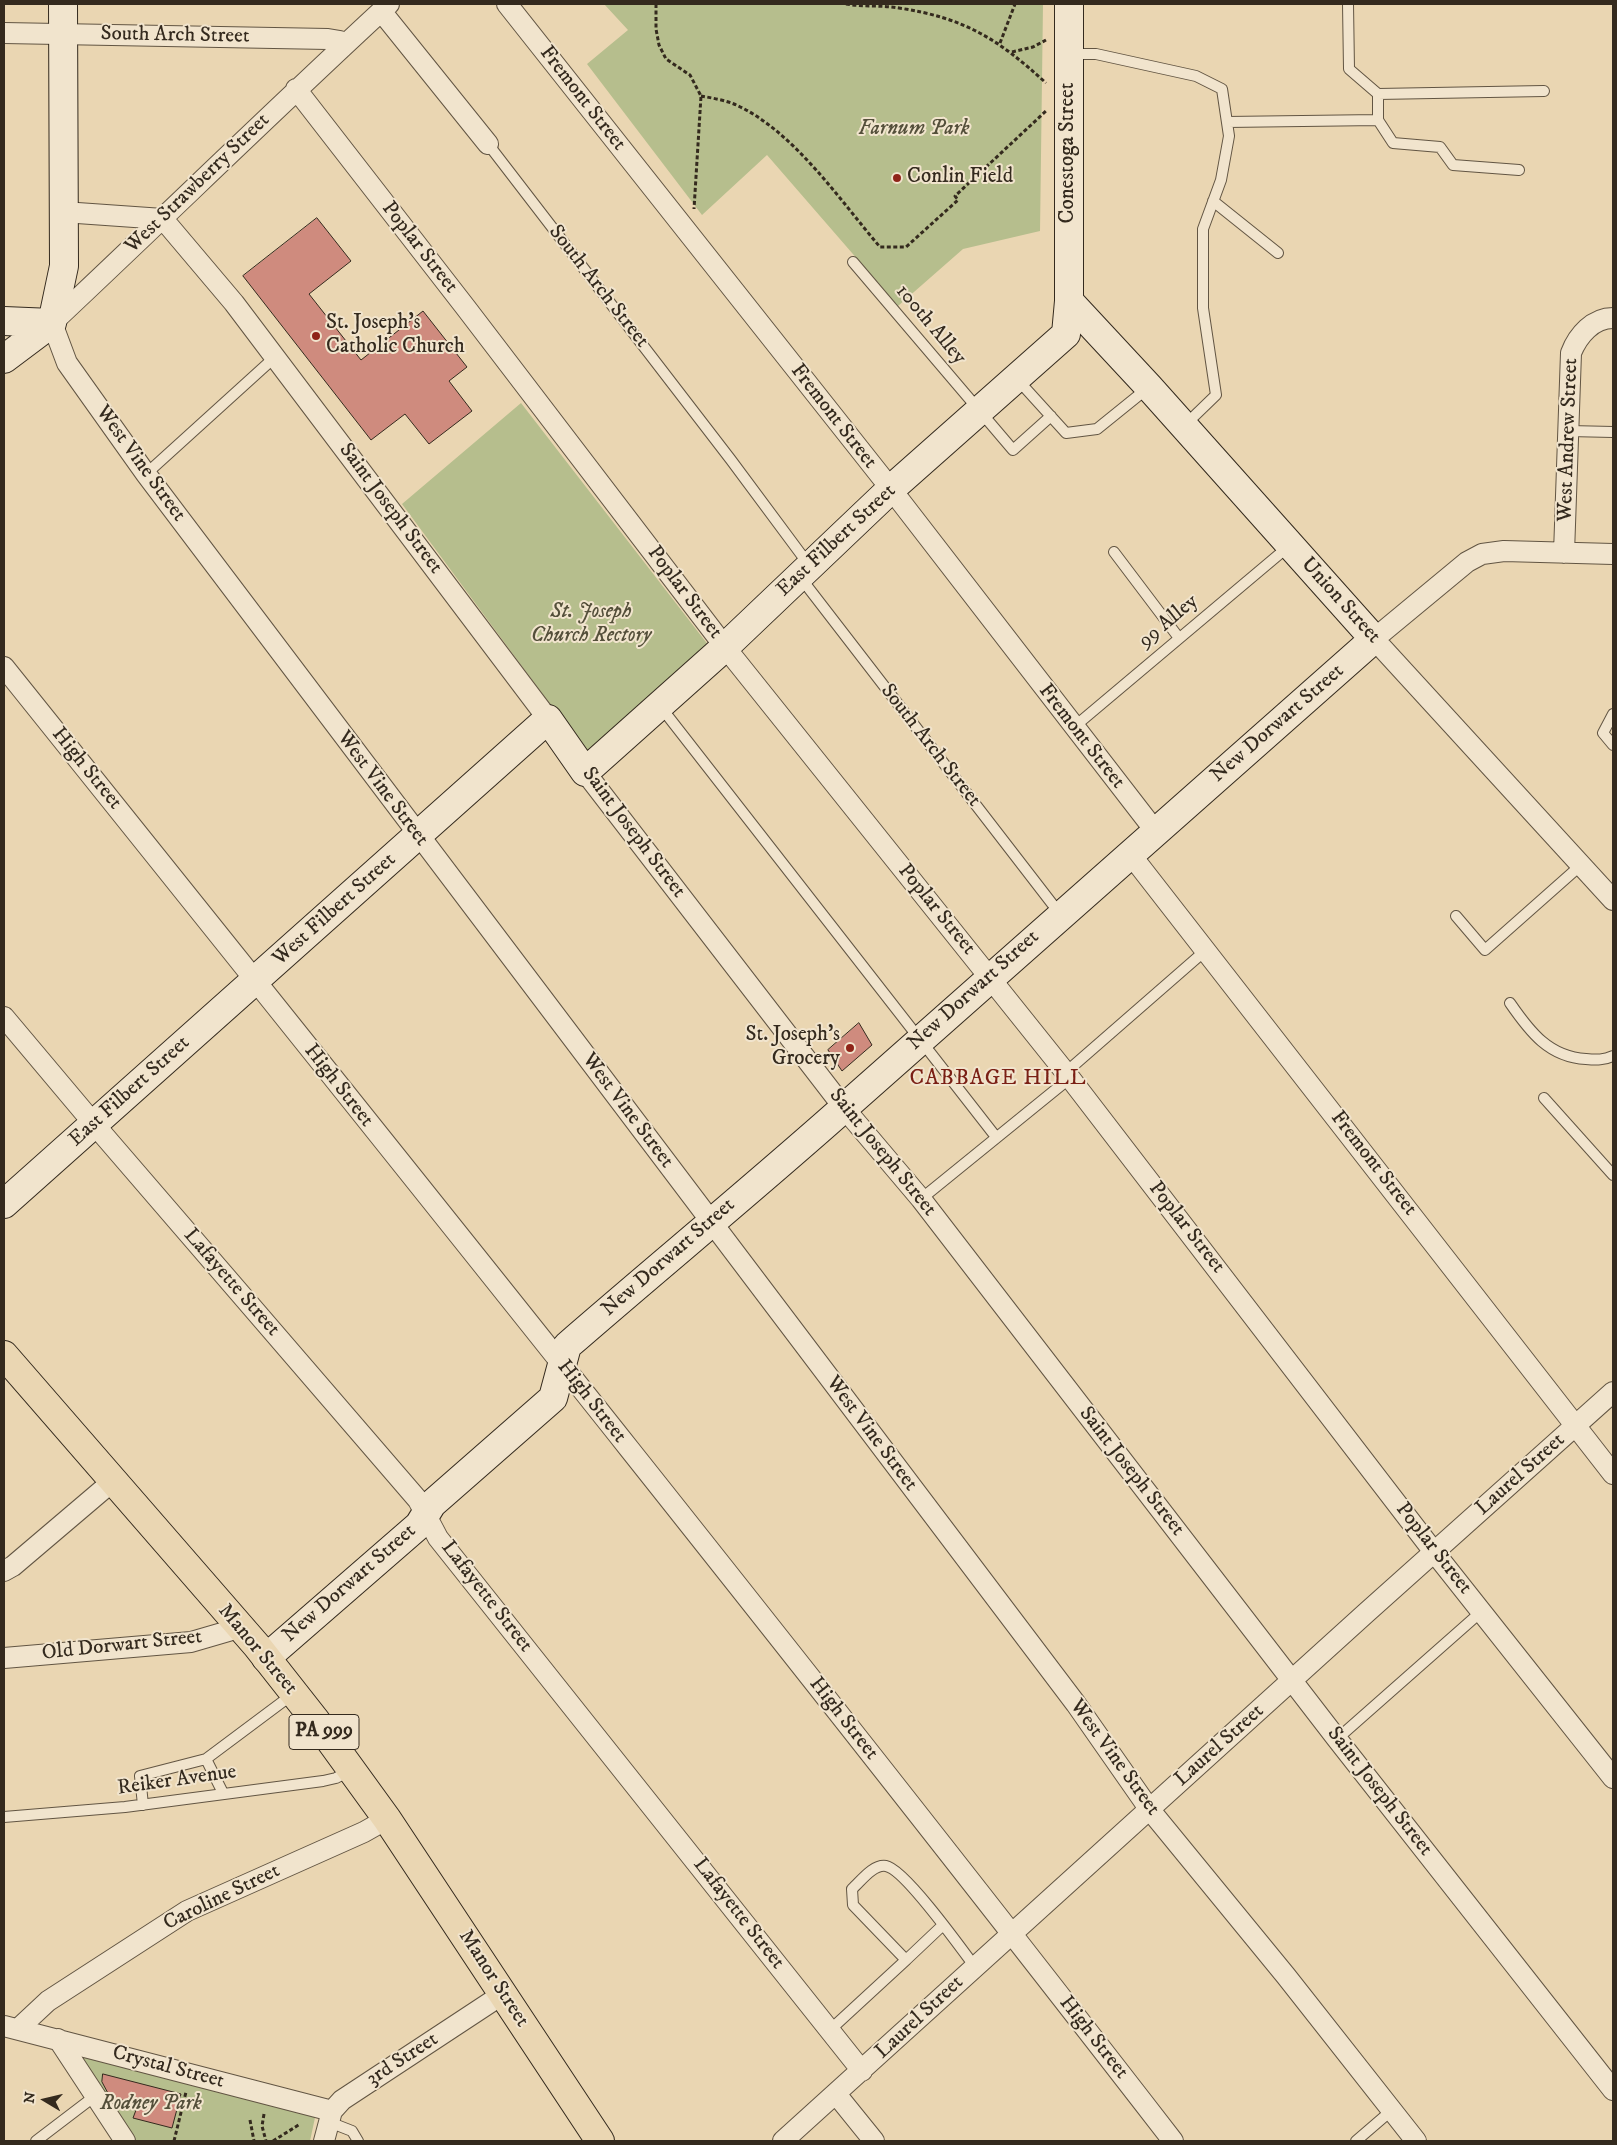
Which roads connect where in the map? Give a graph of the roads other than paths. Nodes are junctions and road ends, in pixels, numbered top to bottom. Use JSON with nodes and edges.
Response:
{"nodes":[{"id":1,"x":63,"y":4,"type":"edge"},
{"id":2,"x":507,"y":4,"type":"edge"},
{"id":3,"x":1069,"y":4,"type":"edge"},
{"id":4,"x":1348,"y":4,"type":"edge"},
{"id":5,"x":385,"y":7,"type":"edge"},
{"id":6,"x":4,"y":33,"type":"edge"},
{"id":7,"x":63,"y":34,"type":"junction"},
{"id":8,"x":343,"y":46,"type":"junction"},
{"id":9,"x":1058,"y":47,"type":"junction"},
{"id":10,"x":296,"y":89,"type":"junction"},
{"id":11,"x":1544,"y":91,"type":"dead end"},
{"id":12,"x":1378,"y":94,"type":"junction"},
{"id":13,"x":1378,"y":120,"type":"junction"},
{"id":14,"x":1227,"y":122,"type":"junction"},
{"id":15,"x":488,"y":144,"type":"joint"},
{"id":16,"x":1519,"y":170,"type":"dead end"},
{"id":17,"x":1213,"y":202,"type":"junction"},
{"id":18,"x":63,"y":212,"type":"junction"},
{"id":19,"x":163,"y":219,"type":"junction"},
{"id":20,"x":1278,"y":253,"type":"dead end"},
{"id":21,"x":853,"y":262,"type":"dead end"},
{"id":22,"x":1069,"y":301,"type":"junction"},
{"id":23,"x":1613,"y":318,"type":"edge"},
{"id":24,"x":4,"y":321,"type":"edge"},
{"id":25,"x":52,"y":323,"type":"junction"},
{"id":26,"x":275,"y":357,"type":"junction"},
{"id":27,"x":4,"y":359,"type":"edge"},
{"id":28,"x":1017,"y":379,"type":"junction"},
{"id":29,"x":1149,"y":387,"type":"junction"},
{"id":30,"x":979,"y":412,"type":"junction"},
{"id":31,"x":1051,"y":416,"type":"junction"},
{"id":32,"x":1184,"y":426,"type":"junction"},
{"id":33,"x":1569,"y":431,"type":"junction"},
{"id":34,"x":1613,"y":432,"type":"edge"},
{"id":35,"x":146,"y":474,"type":"junction"},
{"id":36,"x":891,"y":489,"type":"junction"},
{"id":37,"x":1290,"y":545,"type":"junction"},
{"id":38,"x":1114,"y":552,"type":"dead end"},
{"id":39,"x":1564,"y":553,"type":"junction"},
{"id":40,"x":1613,"y":554,"type":"edge"},
{"id":41,"x":805,"y":571,"type":"junction"},
{"id":42,"x":1179,"y":638,"type":"junction"},
{"id":43,"x":1374,"y":639,"type":"junction"},
{"id":44,"x":725,"y":647,"type":"junction"},
{"id":45,"x":4,"y":667,"type":"edge"},
{"id":46,"x":660,"y":706,"type":"junction"},
{"id":47,"x":1613,"y":714,"type":"edge"},
{"id":48,"x":548,"y":719,"type":"junction"},
{"id":49,"x":1074,"y":727,"type":"junction"},
{"id":50,"x":1613,"y":744,"type":"edge"},
{"id":51,"x":585,"y":772,"type":"junction"},
{"id":52,"x":1156,"y":832,"type":"junction"},
{"id":53,"x":418,"y":836,"type":"junction"},
{"id":54,"x":1131,"y":855,"type":"junction"},
{"id":55,"x":1581,"y":865,"type":"junction"},
{"id":56,"x":1613,"y":900,"type":"edge"},
{"id":57,"x":1060,"y":915,"type":"junction"},
{"id":58,"x":1456,"y":916,"type":"dead end"},
{"id":59,"x":1206,"y":950,"type":"junction"},
{"id":60,"x":990,"y":978,"type":"junction"},
{"id":61,"x":255,"y":980,"type":"junction"},
{"id":62,"x":1510,"y":1003,"type":"dead end"},
{"id":63,"x":4,"y":1017,"type":"edge"},
{"id":64,"x":920,"y":1040,"type":"junction"},
{"id":65,"x":1613,"y":1056,"type":"edge"},
{"id":66,"x":1068,"y":1075,"type":"junction"},
{"id":67,"x":1544,"y":1098,"type":"dead end"},
{"id":68,"x":844,"y":1108,"type":"junction"},
{"id":69,"x":94,"y":1124,"type":"junction"},
{"id":70,"x":996,"y":1137,"type":"junction"},
{"id":71,"x":1613,"y":1175,"type":"edge"},
{"id":72,"x":921,"y":1199,"type":"junction"},
{"id":73,"x":4,"y":1204,"type":"edge"},
{"id":74,"x":710,"y":1222,"type":"junction"},
{"id":75,"x":4,"y":1355,"type":"edge"},
{"id":76,"x":562,"y":1365,"type":"junction"},
{"id":77,"x":1613,"y":1392,"type":"edge"},
{"id":78,"x":1576,"y":1426,"type":"junction"},
{"id":79,"x":1613,"y":1474,"type":"edge"},
{"id":80,"x":113,"y":1481,"type":"junction"},
{"id":81,"x":425,"y":1514,"type":"junction"},
{"id":82,"x":1434,"y":1552,"type":"junction"},
{"id":83,"x":4,"y":1571,"type":"edge"},
{"id":84,"x":1482,"y":1611,"type":"junction"},
{"id":85,"x":239,"y":1628,"type":"junction"},
{"id":86,"x":4,"y":1658,"type":"edge"},
{"id":87,"x":266,"y":1658,"type":"junction"},
{"id":88,"x":1293,"y":1681,"type":"junction"},
{"id":89,"x":293,"y":1693,"type":"junction"},
{"id":90,"x":1337,"y":1739,"type":"junction"},
{"id":91,"x":206,"y":1759,"type":"junction"},
{"id":92,"x":352,"y":1770,"type":"junction"},
{"id":93,"x":1613,"y":1778,"type":"edge"},
{"id":94,"x":223,"y":1793,"type":"junction"},
{"id":95,"x":142,"y":1805,"type":"junction"},
{"id":96,"x":1150,"y":1810,"type":"junction"},
{"id":97,"x":4,"y":1817,"type":"edge"},
{"id":98,"x":388,"y":1818,"type":"junction"},
{"id":99,"x":943,"y":1925,"type":"junction"},
{"id":100,"x":1012,"y":1933,"type":"junction"},
{"id":101,"x":906,"y":1960,"type":"junction"},
{"id":102,"x":975,"y":1966,"type":"junction"},
{"id":103,"x":503,"y":1994,"type":"junction"},
{"id":104,"x":11,"y":2027,"type":"edge"},
{"id":105,"x":830,"y":2030,"type":"junction"},
{"id":106,"x":58,"y":2039,"type":"junction"},
{"id":107,"x":862,"y":2071,"type":"junction"},
{"id":108,"x":1613,"y":2090,"type":"edge"},
{"id":109,"x":836,"y":2094,"type":"junction"},
{"id":110,"x":95,"y":2096,"type":"junction"},
{"id":111,"x":1392,"y":2110,"type":"junction"},
{"id":112,"x":328,"y":2125,"type":"edge"},
{"id":113,"x":36,"y":2141,"type":"edge"},
{"id":114,"x":125,"y":2141,"type":"edge"},
{"id":115,"x":358,"y":2141,"type":"edge"},
{"id":116,"x":600,"y":2141,"type":"edge"},
{"id":117,"x":783,"y":2141,"type":"edge"},
{"id":118,"x":874,"y":2141,"type":"edge"},
{"id":119,"x":1173,"y":2141,"type":"edge"},
{"id":120,"x":1356,"y":2141,"type":"edge"},
{"id":121,"x":1416,"y":2141,"type":"edge"}],
"edges":[{"from":1,"to":7,"type":"street"},
{"from":2,"to":36,"type":"street","name":"Fremont Street"},
{"from":3,"to":9,"type":"street","name":"Conestoga Street"},
{"from":4,"to":12,"type":"lane"},
{"from":5,"to":8,"type":"street","name":"West Strawberry Street"},
{"from":5,"to":15,"type":"street","name":"South Arch Street"},
{"from":6,"to":7,"type":"street","name":"South Arch Street"},
{"from":7,"to":8,"type":"street","name":"South Arch Street"},
{"from":7,"to":18,"type":"street"},
{"from":8,"to":10,"type":"street","name":"West Strawberry Street"},
{"from":9,"to":14,"type":"lane"},
{"from":9,"to":22,"type":"street","name":"Conestoga Street"},
{"from":10,"to":19,"type":"street","name":"West Strawberry Street"},
{"from":10,"to":44,"type":"street","name":"Poplar Street"},
{"from":11,"to":12,"type":"lane"},
{"from":12,"to":13,"type":"lane"},
{"from":13,"to":14,"type":"lane"},
{"from":13,"to":16,"type":"lane"},
{"from":14,"to":17,"type":"lane"},
{"from":15,"to":41,"type":"lane","name":"South Arch Street"},
{"from":17,"to":20,"type":"lane"},
{"from":17,"to":32,"type":"lane"},
{"from":18,"to":19,"type":"street"},
{"from":18,"to":25,"type":"street"},
{"from":19,"to":25,"type":"street","name":"West Strawberry Street"},
{"from":19,"to":26,"type":"street","name":"Saint Joseph Street"},
{"from":21,"to":30,"type":"lane","name":"100th Alley"},
{"from":22,"to":28,"type":"street","name":"East Filbert Street"},
{"from":22,"to":29,"type":"street","name":"Union Street"},
{"from":23,"to":33,"type":"street","name":"West Andrew Street"},
{"from":24,"to":25,"type":"street"},
{"from":25,"to":27,"type":"street","name":"West Strawberry Street"},
{"from":25,"to":35,"type":"street","name":"West Vine Street"},
{"from":26,"to":35,"type":"lane"},
{"from":26,"to":48,"type":"street","name":"Saint Joseph Street"},
{"from":28,"to":30,"type":"street","name":"East Filbert Street"},
{"from":28,"to":31,"type":"lane"},
{"from":29,"to":31,"type":"lane"},
{"from":29,"to":32,"type":"street","name":"Union Street"},
{"from":30,"to":31,"type":"lane","name":"100th Alley"},
{"from":30,"to":36,"type":"street","name":"East Filbert Street"},
{"from":32,"to":37,"type":"street","name":"Union Street"},
{"from":33,"to":34,"type":"lane"},
{"from":33,"to":39,"type":"street","name":"West Andrew Street"},
{"from":35,"to":53,"type":"street","name":"West Vine Street"},
{"from":36,"to":41,"type":"street","name":"East Filbert Street"},
{"from":36,"to":49,"type":"street","name":"Fremont Street"},
{"from":37,"to":42,"type":"lane","name":"99 Alley"},
{"from":37,"to":43,"type":"street","name":"Union Street"},
{"from":38,"to":42,"type":"lane"},
{"from":39,"to":40,"type":"street","name":"New Dorwart Street"},
{"from":39,"to":43,"type":"street","name":"New Dorwart Street"},
{"from":41,"to":44,"type":"street","name":"East Filbert Street"},
{"from":41,"to":57,"type":"lane","name":"South Arch Street"},
{"from":42,"to":49,"type":"lane","name":"99 Alley"},
{"from":43,"to":52,"type":"street","name":"New Dorwart Street"},
{"from":43,"to":55,"type":"street","name":"Union Street"},
{"from":44,"to":46,"type":"street","name":"East Filbert Street"},
{"from":44,"to":60,"type":"street","name":"Poplar Street"},
{"from":45,"to":61,"type":"street","name":"High Street"},
{"from":46,"to":51,"type":"street","name":"East Filbert Street"},
{"from":46,"to":64,"type":"lane"},
{"from":47,"to":50,"type":"lane"},
{"from":48,"to":51,"type":"street","name":"Saint Joseph Street"},
{"from":48,"to":53,"type":"street","name":"West Filbert Street"},
{"from":49,"to":52,"type":"street","name":"Fremont Street"},
{"from":51,"to":68,"type":"street","name":"Saint Joseph Street"},
{"from":52,"to":54,"type":"street","name":"New Dorwart Street"},
{"from":53,"to":61,"type":"street","name":"West Filbert Street"},
{"from":53,"to":74,"type":"street","name":"West Vine Street"},
{"from":54,"to":57,"type":"street","name":"New Dorwart Street"},
{"from":54,"to":59,"type":"street","name":"Fremont Street"},
{"from":55,"to":56,"type":"street","name":"Union Street"},
{"from":55,"to":58,"type":"lane"},
{"from":57,"to":60,"type":"street","name":"New Dorwart Street"},
{"from":59,"to":66,"type":"lane"},
{"from":59,"to":78,"type":"street","name":"Fremont Street"},
{"from":60,"to":64,"type":"street","name":"New Dorwart Street"},
{"from":60,"to":66,"type":"street","name":"Poplar Street"},
{"from":61,"to":69,"type":"street","name":"East Filbert Street"},
{"from":61,"to":76,"type":"street","name":"High Street"},
{"from":62,"to":65,"type":"lane"},
{"from":63,"to":69,"type":"street","name":"Lafayette Street"},
{"from":64,"to":68,"type":"street","name":"New Dorwart Street"},
{"from":64,"to":70,"type":"lane"},
{"from":66,"to":70,"type":"lane"},
{"from":66,"to":82,"type":"street","name":"Poplar Street"},
{"from":67,"to":71,"type":"lane"},
{"from":68,"to":72,"type":"street","name":"Saint Joseph Street"},
{"from":68,"to":74,"type":"street","name":"New Dorwart Street"},
{"from":69,"to":73,"type":"street","name":"East Filbert Street"},
{"from":69,"to":81,"type":"street","name":"Lafayette Street"},
{"from":70,"to":72,"type":"lane"},
{"from":72,"to":88,"type":"street","name":"Saint Joseph Street"},
{"from":74,"to":76,"type":"street","name":"New Dorwart Street"},
{"from":74,"to":96,"type":"street","name":"West Vine Street"},
{"from":75,"to":80,"type":"main road","name":"Manor Street","number":"PA 999"},
{"from":76,"to":81,"type":"street","name":"New Dorwart Street"},
{"from":76,"to":100,"type":"street","name":"High Street"},
{"from":77,"to":78,"type":"street","name":"Laurel Street"},
{"from":78,"to":79,"type":"street","name":"Fremont Street"},
{"from":78,"to":82,"type":"street","name":"Laurel Street"},
{"from":80,"to":83,"type":"street"},
{"from":80,"to":85,"type":"main road","name":"Manor Street","number":"PA 999"},
{"from":81,"to":87,"type":"street","name":"New Dorwart Street"},
{"from":81,"to":105,"type":"street","name":"Lafayette Street"},
{"from":82,"to":84,"type":"street","name":"Poplar Street"},
{"from":82,"to":88,"type":"street","name":"Laurel Street"},
{"from":84,"to":90,"type":"lane"},
{"from":84,"to":93,"type":"street","name":"Poplar Street"},
{"from":85,"to":86,"type":"street","name":"Old Dorwart Street"},
{"from":85,"to":87,"type":"main road","name":"Manor Street","number":"PA 999"},
{"from":87,"to":89,"type":"main road","name":"Manor Street","number":"PA 999"},
{"from":88,"to":90,"type":"street","name":"Saint Joseph Street"},
{"from":88,"to":96,"type":"street","name":"Laurel Street"},
{"from":89,"to":91,"type":"lane"},
{"from":89,"to":92,"type":"main road","name":"Manor Street","number":"PA 999"},
{"from":90,"to":108,"type":"street","name":"Saint Joseph Street"},
{"from":91,"to":94,"type":"lane"},
{"from":91,"to":95,"type":"lane"},
{"from":92,"to":94,"type":"lane","name":"Reiker Avenue"},
{"from":92,"to":98,"type":"main road","name":"Manor Street","number":"PA 999"},
{"from":94,"to":95,"type":"lane","name":"Reiker Avenue"},
{"from":95,"to":97,"type":"lane","name":"Reiker Avenue"},
{"from":96,"to":100,"type":"street","name":"Laurel Street"},
{"from":96,"to":111,"type":"street","name":"West Vine Street"},
{"from":98,"to":103,"type":"main road","name":"Manor Street","number":"PA 999"},
{"from":98,"to":104,"type":"street","name":"Caroline Street"},
{"from":99,"to":101,"type":"lane"},
{"from":99,"to":101,"type":"lane"},
{"from":99,"to":102,"type":"lane"},
{"from":100,"to":102,"type":"street","name":"Laurel Street"},
{"from":100,"to":119,"type":"street","name":"High Street"},
{"from":101,"to":105,"type":"lane"},
{"from":102,"to":107,"type":"street","name":"Laurel Street"},
{"from":103,"to":112,"type":"street","name":"3rd Street"},
{"from":103,"to":116,"type":"main road","name":"Manor Street","number":"PA 999"},
{"from":104,"to":106,"type":"street","name":"Crystal Street"},
{"from":105,"to":107,"type":"street","name":"Lafayette Street"},
{"from":106,"to":110,"type":"street"},
{"from":106,"to":112,"type":"street","name":"Crystal Street"},
{"from":107,"to":109,"type":"street","name":"Laurel Street"},
{"from":109,"to":117,"type":"street","name":"Laurel Street"},
{"from":109,"to":118,"type":"street"},
{"from":110,"to":113,"type":"lane"},
{"from":110,"to":114,"type":"street"},
{"from":111,"to":120,"type":"lane"},
{"from":111,"to":121,"type":"street","name":"West Vine Street"},
{"from":112,"to":115,"type":"lane","name":"Crystal Street"}]}
